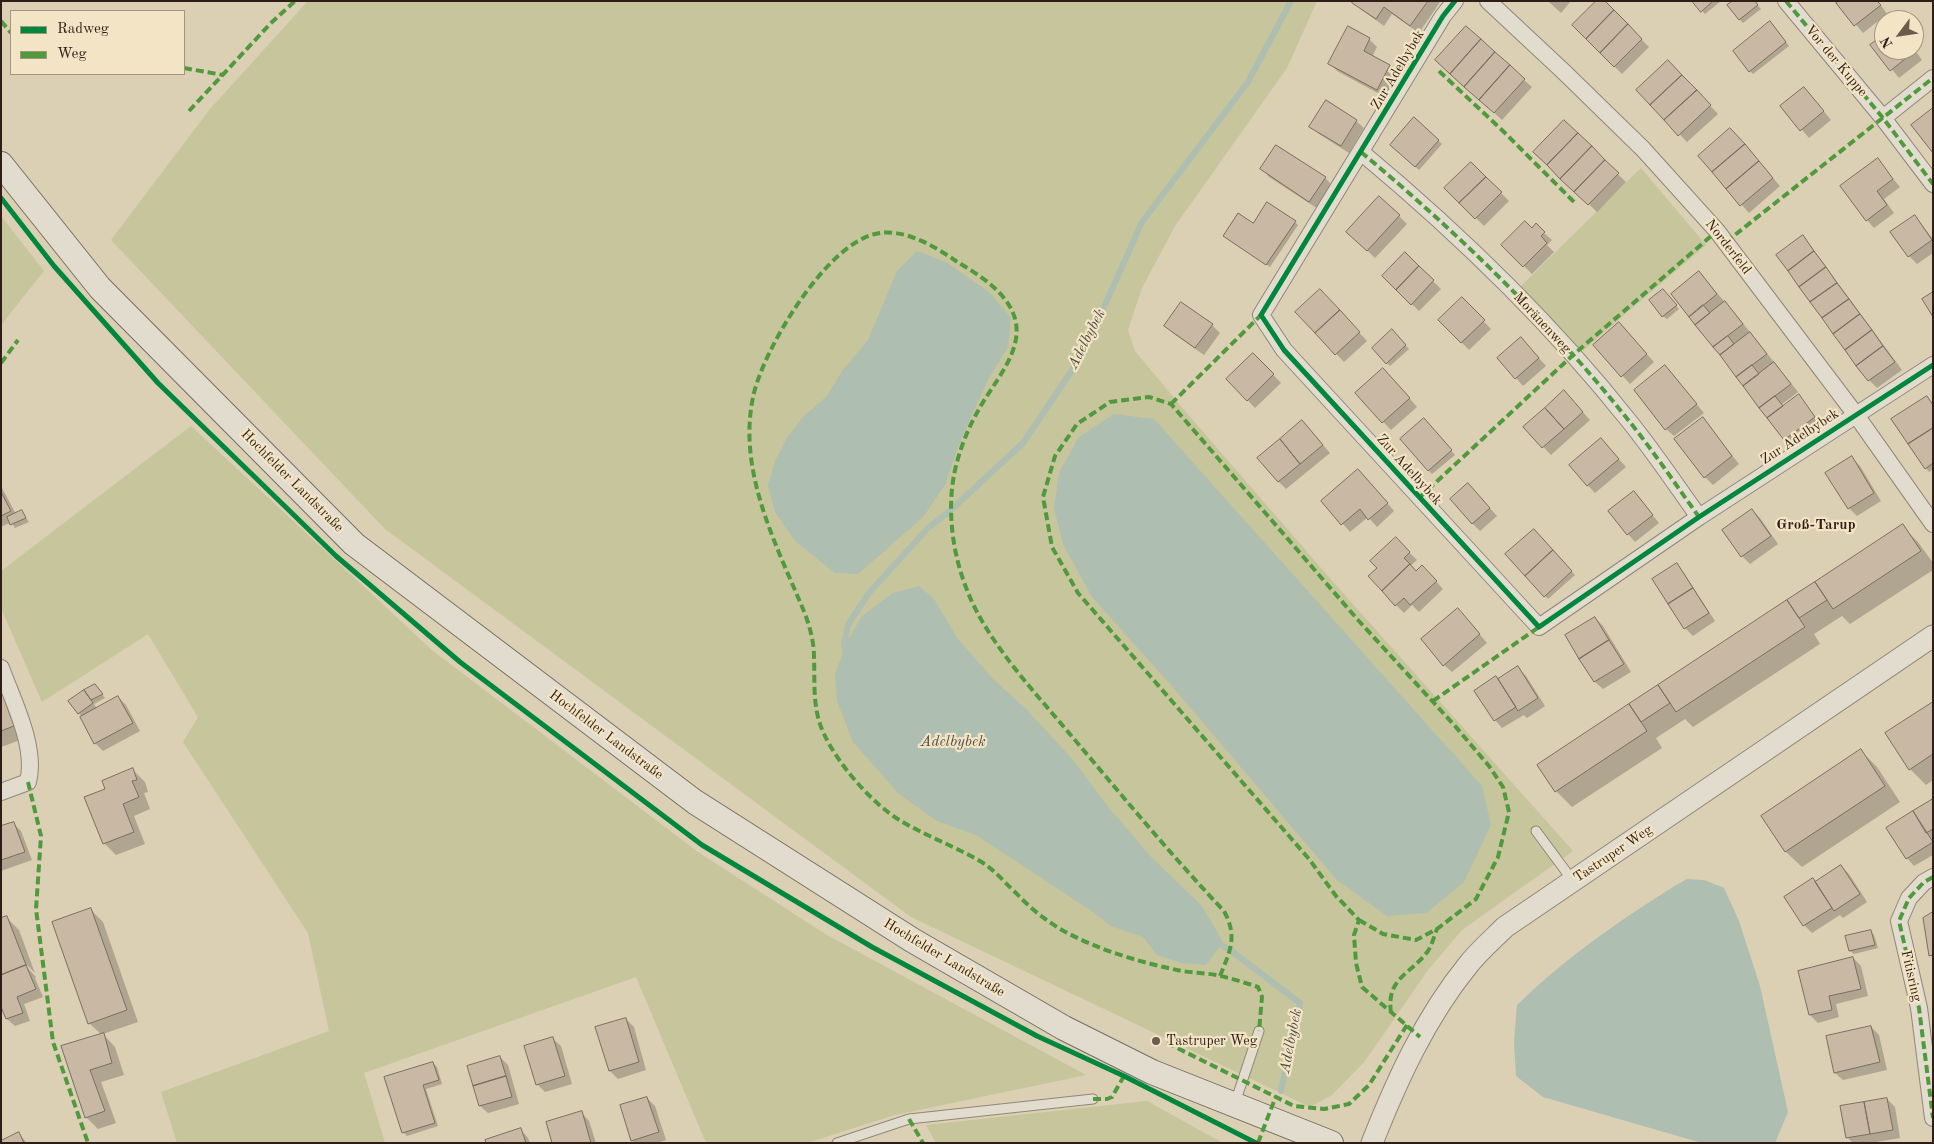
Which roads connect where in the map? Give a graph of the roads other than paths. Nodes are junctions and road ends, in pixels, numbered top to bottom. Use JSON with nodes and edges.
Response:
{"nodes":[{"id":1,"x":1455,"y":1,"type":"edge"},
{"id":2,"x":1488,"y":1,"type":"edge"},
{"id":3,"x":1789,"y":2,"type":"edge"},
{"id":4,"x":1933,"y":78,"type":"edge"},
{"id":5,"x":1883,"y":118,"type":"junction"},
{"id":6,"x":1361,"y":152,"type":"junction"},
{"id":7,"x":1,"y":164,"type":"edge"},
{"id":8,"x":1933,"y":184,"type":"edge"},
{"id":9,"x":1933,"y":365,"type":"edge"},
{"id":10,"x":1856,"y":415,"type":"junction"},
{"id":11,"x":1698,"y":517,"type":"junction"},
{"id":12,"x":1933,"y":524,"type":"edge"},
{"id":13,"x":1933,"y":636,"type":"edge"},
{"id":14,"x":1,"y":668,"type":"edge"},
{"id":15,"x":1,"y":792,"type":"edge"},
{"id":16,"x":1536,"y":831,"type":"dead end"},
{"id":17,"x":1933,"y":877,"type":"edge"},
{"id":18,"x":1573,"y":881,"type":"junction"},
{"id":19,"x":1259,"y":1031,"type":"dead end"},
{"id":20,"x":1093,"y":1098,"type":"dead end"},
{"id":21,"x":1234,"y":1106,"type":"junction"},
{"id":22,"x":1933,"y":1118,"type":"edge"},
{"id":23,"x":837,"y":1143,"type":"edge"},
{"id":24,"x":1331,"y":1143,"type":"edge"},
{"id":25,"x":1372,"y":1143,"type":"edge"}],
"edges":[{"from":1,"to":6,"type":"street","name":"Zur Adelbybek"},
{"from":2,"to":10,"type":"street","name":"Norderfeld"},
{"from":3,"to":5,"type":"street","name":"Vor der Kuppe"},
{"from":4,"to":5,"type":"street"},
{"from":5,"to":8,"type":"street","name":"Vor der Kuppe"},
{"from":6,"to":11,"type":"street","name":"Moränenweg"},
{"from":6,"to":11,"type":"street","name":"Zur Adelbybek"},
{"from":7,"to":21,"type":"main road","name":"Hochfelder Landstraße"},
{"from":9,"to":10,"type":"street"},
{"from":10,"to":11,"type":"street","name":"Zur Adelbybek"},
{"from":10,"to":12,"type":"street","name":"Norderfeld"},
{"from":13,"to":18,"type":"street","name":"Tastruper Weg"},
{"from":14,"to":15,"type":"street"},
{"from":16,"to":18,"type":"lane"},
{"from":17,"to":22,"type":"street","name":"Fitisring"},
{"from":18,"to":25,"type":"street","name":"Tastruper Weg"},
{"from":19,"to":21,"type":"lane"},
{"from":20,"to":23,"type":"lane"},
{"from":21,"to":24,"type":"main road","name":"Hochfelder Landstraße"}]}
